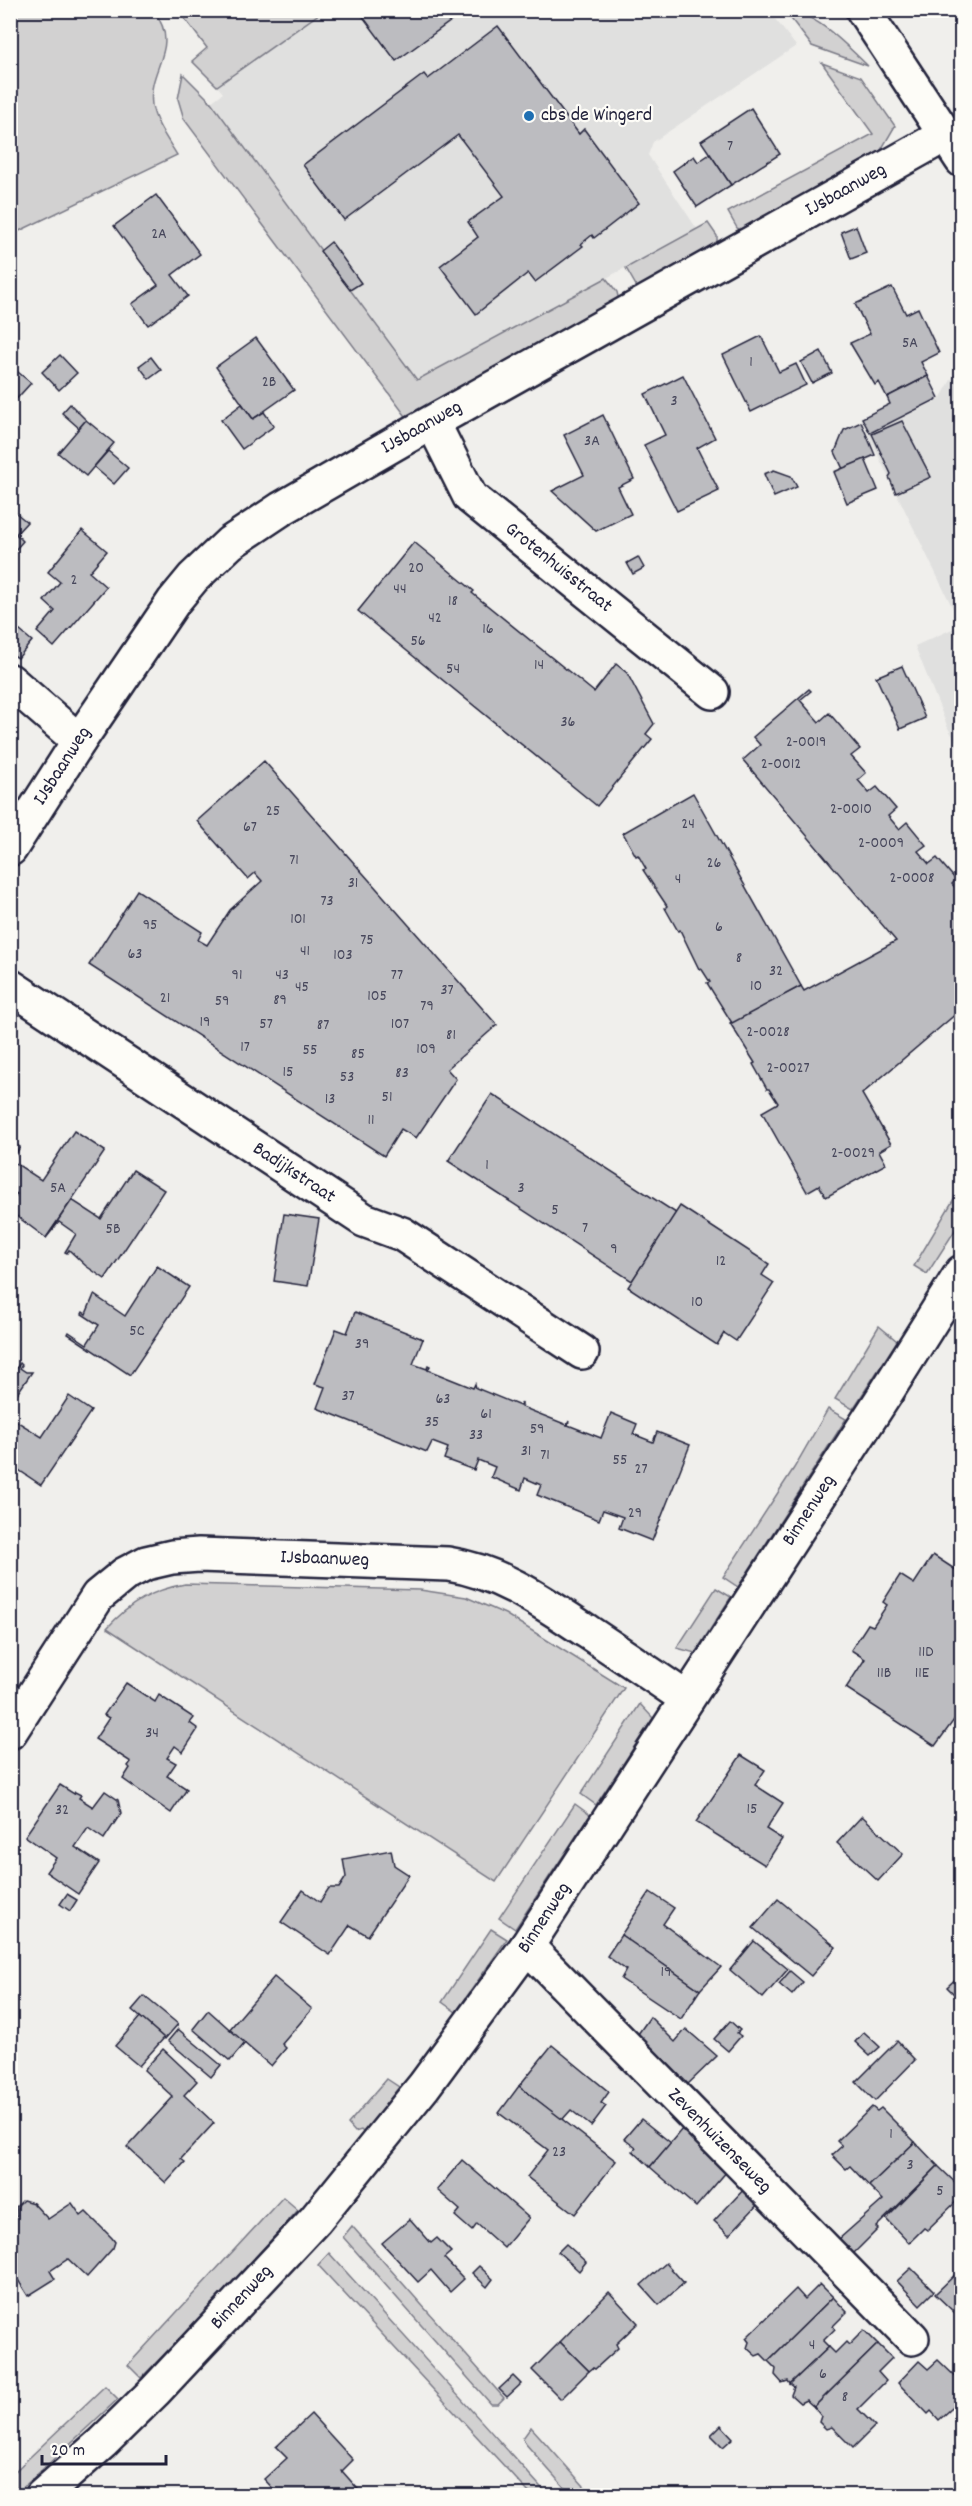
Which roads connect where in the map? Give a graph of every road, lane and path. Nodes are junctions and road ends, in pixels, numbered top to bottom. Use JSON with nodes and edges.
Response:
{"nodes":[{"id":1,"x":852,"y":10,"type":"edge"},
{"id":2,"x":871,"y":24,"type":"edge"},
{"id":3,"x":953,"y":147,"type":"edge"},
{"id":4,"x":433,"y":423,"type":"junction"},
{"id":5,"x":10,"y":681,"type":"edge"},
{"id":6,"x":712,"y":692,"type":"dead end"},
{"id":7,"x":79,"y":741,"type":"junction"},
{"id":8,"x":10,"y":849,"type":"edge"},
{"id":9,"x":10,"y":986,"type":"edge"},
{"id":10,"x":962,"y":1272,"type":"edge"},
{"id":11,"x":582,"y":1352,"type":"dead end"},
{"id":12,"x":687,"y":1699,"type":"junction"},
{"id":13,"x":10,"y":1732,"type":"edge"},
{"id":14,"x":527,"y":1946,"type":"junction"},
{"id":15,"x":912,"y":2338,"type":"dead end"},
{"id":16,"x":42,"y":2496,"type":"edge"}],
"edges":[{"from":1,"to":2,"type":"street"},
{"from":2,"to":3,"type":"street"},
{"from":3,"to":4,"type":"street","name":"IJsbaanweg"},
{"from":4,"to":6,"type":"street","name":"Grotenhuisstraat"},
{"from":4,"to":7,"type":"street","name":"IJsbaanweg"},
{"from":5,"to":7,"type":"street"},
{"from":7,"to":8,"type":"street","name":"IJsbaanweg"},
{"from":9,"to":11,"type":"street","name":"Badijkstraat"},
{"from":10,"to":12,"type":"street","name":"Binnenweg"},
{"from":12,"to":13,"type":"street","name":"IJsbaanweg"},
{"from":12,"to":14,"type":"street","name":"Binnenweg"},
{"from":14,"to":15,"type":"street","name":"Zevenhuizenseweg"},
{"from":14,"to":16,"type":"street","name":"Binnenweg"}]}
